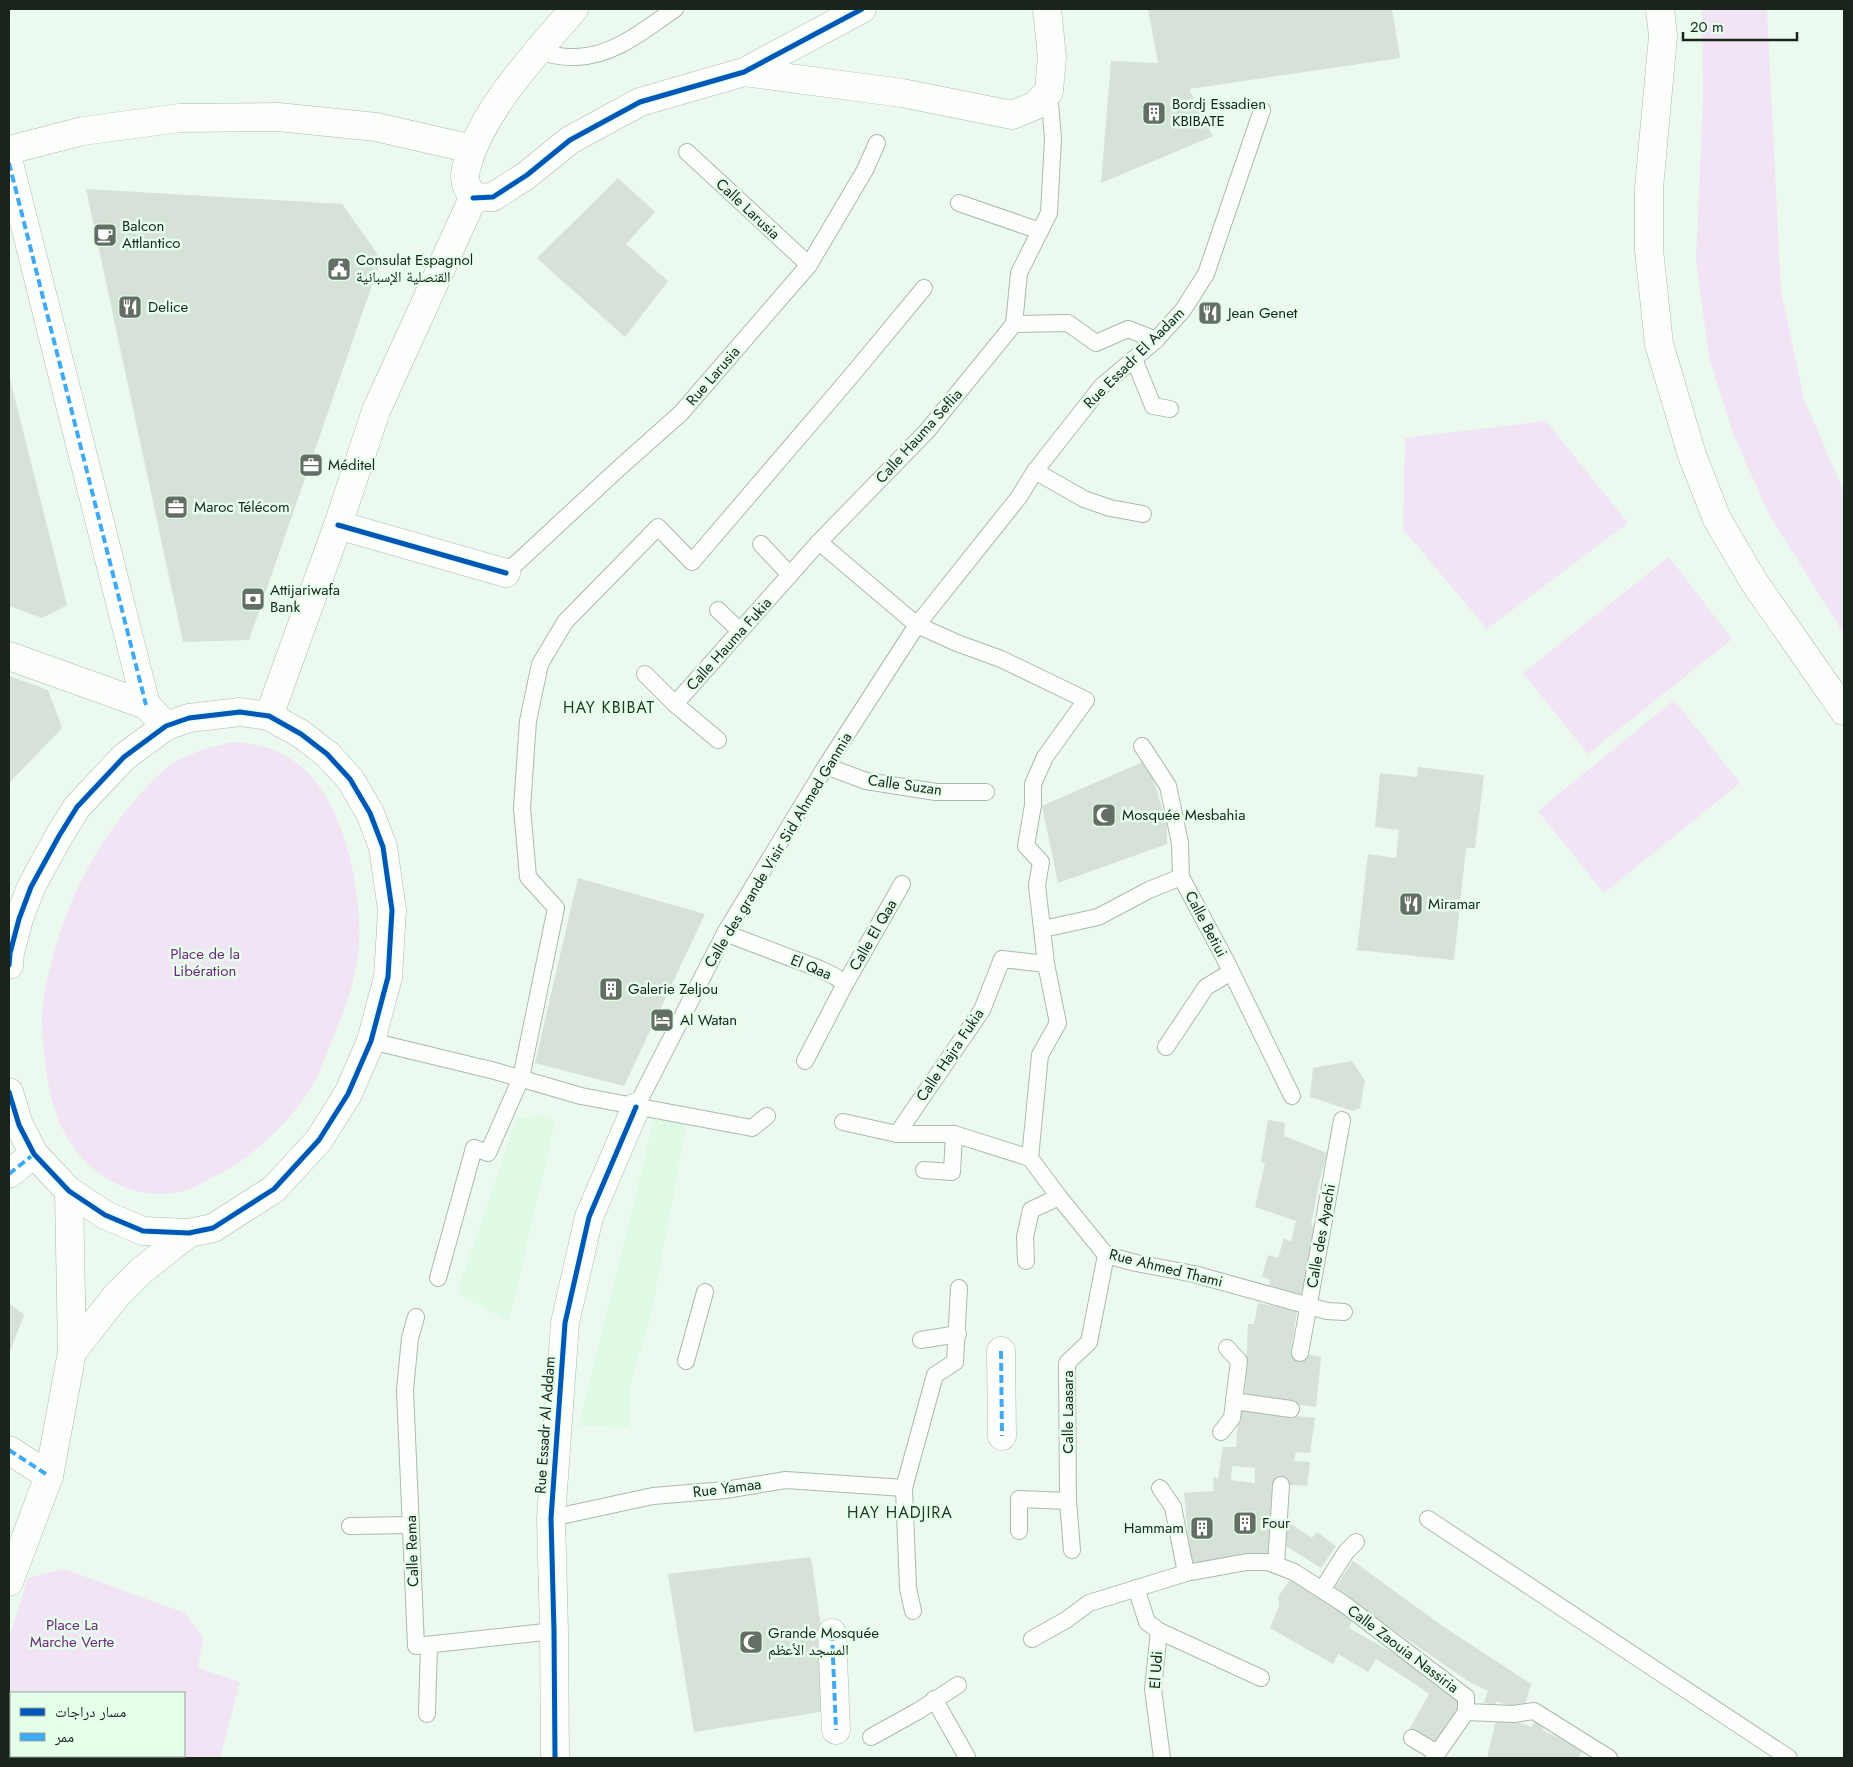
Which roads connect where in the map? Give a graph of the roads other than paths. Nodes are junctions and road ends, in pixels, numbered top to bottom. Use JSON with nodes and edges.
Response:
{"nodes":[{"id":1,"x":574,"y":9,"type":"edge"},
{"id":2,"x":675,"y":9,"type":"edge"},
{"id":3,"x":862,"y":9,"type":"edge"},
{"id":4,"x":1047,"y":9,"type":"edge"},
{"id":5,"x":1660,"y":9,"type":"edge"},
{"id":6,"x":538,"y":52,"type":"junction"},
{"id":7,"x":744,"y":72,"type":"junction"},
{"id":8,"x":1049,"y":91,"type":"junction"},
{"id":9,"x":1262,"y":110,"type":"dead end"},
{"id":10,"x":877,"y":143,"type":"dead end"},
{"id":11,"x":472,"y":149,"type":"junction"},
{"id":12,"x":9,"y":150,"type":"edge"},
{"id":13,"x":687,"y":152,"type":"dead end"},
{"id":14,"x":9,"y":163,"type":"edge"},
{"id":15,"x":473,"y":198,"type":"junction"},
{"id":16,"x":959,"y":203,"type":"dead end"},
{"id":17,"x":1040,"y":231,"type":"junction"},
{"id":18,"x":809,"y":265,"type":"junction"},
{"id":19,"x":924,"y":288,"type":"dead end"},
{"id":20,"x":1014,"y":324,"type":"junction"},
{"id":21,"x":1156,"y":340,"type":"junction"},
{"id":22,"x":1134,"y":359,"type":"junction"},
{"id":23,"x":1170,"y":409,"type":"dead end"},
{"id":24,"x":1035,"y":471,"type":"junction"},
{"id":25,"x":1143,"y":514,"type":"dead end"},
{"id":26,"x":338,"y":525,"type":"junction"},
{"id":27,"x":819,"y":542,"type":"junction"},
{"id":28,"x":761,"y":544,"type":"dead end"},
{"id":29,"x":506,"y":573,"type":"joint"},
{"id":30,"x":790,"y":575,"type":"junction"},
{"id":31,"x":718,"y":610,"type":"dead end"},
{"id":32,"x":916,"y":625,"type":"junction"},
{"id":33,"x":740,"y":631,"type":"junction"},
{"id":34,"x":9,"y":656,"type":"edge"},
{"id":35,"x":645,"y":674,"type":"dead end"},
{"id":36,"x":675,"y":704,"type":"junction"},
{"id":37,"x":146,"y":705,"type":"junction"},
{"id":38,"x":1844,"y":711,"type":"edge"},
{"id":39,"x":269,"y":716,"type":"junction"},
{"id":40,"x":166,"y":726,"type":"junction"},
{"id":41,"x":718,"y":740,"type":"dead end"},
{"id":42,"x":1142,"y":746,"type":"dead end"},
{"id":43,"x":826,"y":766,"type":"junction"},
{"id":44,"x":986,"y":792,"type":"dead end"},
{"id":45,"x":1181,"y":877,"type":"junction"},
{"id":46,"x":902,"y":884,"type":"dead end"},
{"id":47,"x":14,"y":918,"type":"edge"},
{"id":48,"x":1043,"y":929,"type":"junction"},
{"id":49,"x":725,"y":933,"type":"junction"},
{"id":50,"x":1046,"y":964,"type":"junction"},
{"id":51,"x":9,"y":965,"type":"edge"},
{"id":52,"x":1231,"y":972,"type":"junction"},
{"id":53,"x":844,"y":986,"type":"junction"},
{"id":54,"x":371,"y":1041,"type":"junction"},
{"id":55,"x":1166,"y":1047,"type":"dead end"},
{"id":56,"x":805,"y":1061,"type":"dead end"},
{"id":57,"x":521,"y":1078,"type":"junction"},
{"id":58,"x":9,"y":1092,"type":"edge"},
{"id":59,"x":1292,"y":1096,"type":"dead end"},
{"id":60,"x":636,"y":1107,"type":"junction"},
{"id":61,"x":767,"y":1116,"type":"dead end"},
{"id":62,"x":1342,"y":1120,"type":"dead end"},
{"id":63,"x":843,"y":1122,"type":"dead end"},
{"id":64,"x":897,"y":1134,"type":"junction"},
{"id":65,"x":954,"y":1134,"type":"junction"},
{"id":66,"x":34,"y":1154,"type":"junction"},
{"id":67,"x":1030,"y":1158,"type":"junction"},
{"id":68,"x":924,"y":1170,"type":"dead end"},
{"id":69,"x":9,"y":1174,"type":"edge"},
{"id":70,"x":69,"y":1191,"type":"junction"},
{"id":71,"x":1059,"y":1196,"type":"junction"},
{"id":72,"x":189,"y":1233,"type":"junction"},
{"id":73,"x":1106,"y":1256,"type":"junction"},
{"id":74,"x":1026,"y":1261,"type":"dead end"},
{"id":75,"x":438,"y":1278,"type":"dead end"},
{"id":76,"x":959,"y":1288,"type":"dead end"},
{"id":77,"x":705,"y":1292,"type":"dead end"},
{"id":78,"x":1309,"y":1306,"type":"junction"},
{"id":79,"x":1344,"y":1312,"type":"dead end"},
{"id":80,"x":416,"y":1317,"type":"dead end"},
{"id":81,"x":958,"y":1334,"type":"junction"},
{"id":82,"x":921,"y":1340,"type":"dead end"},
{"id":83,"x":1227,"y":1348,"type":"dead end"},
{"id":84,"x":1001,"y":1351,"type":"dead end"},
{"id":85,"x":72,"y":1352,"type":"junction"},
{"id":86,"x":1300,"y":1353,"type":"dead end"},
{"id":87,"x":686,"y":1361,"type":"dead end"},
{"id":88,"x":1234,"y":1401,"type":"junction"},
{"id":89,"x":1291,"y":1409,"type":"dead end"},
{"id":90,"x":1221,"y":1432,"type":"dead end"},
{"id":91,"x":1002,"y":1436,"type":"dead end"},
{"id":92,"x":9,"y":1450,"type":"edge"},
{"id":93,"x":49,"y":1476,"type":"junction"},
{"id":94,"x":1280,"y":1485,"type":"dead end"},
{"id":95,"x":904,"y":1488,"type":"junction"},
{"id":96,"x":1160,"y":1488,"type":"dead end"},
{"id":97,"x":1068,"y":1501,"type":"junction"},
{"id":98,"x":551,"y":1518,"type":"junction"},
{"id":99,"x":1428,"y":1519,"type":"dead end"},
{"id":100,"x":411,"y":1525,"type":"junction"},
{"id":101,"x":350,"y":1526,"type":"dead end"},
{"id":102,"x":1019,"y":1531,"type":"dead end"},
{"id":103,"x":1356,"y":1542,"type":"dead end"},
{"id":104,"x":1072,"y":1550,"type":"dead end"},
{"id":105,"x":1276,"y":1565,"type":"junction"},
{"id":106,"x":1186,"y":1573,"type":"junction"},
{"id":107,"x":9,"y":1582,"type":"edge"},
{"id":108,"x":1136,"y":1588,"type":"junction"},
{"id":109,"x":1322,"y":1590,"type":"junction"},
{"id":110,"x":914,"y":1610,"type":"dead end"},
{"id":111,"x":554,"y":1631,"type":"junction"},
{"id":112,"x":1159,"y":1631,"type":"junction"},
{"id":113,"x":832,"y":1633,"type":"dead end"},
{"id":114,"x":1032,"y":1639,"type":"dead end"},
{"id":115,"x":429,"y":1645,"type":"junction"},
{"id":116,"x":1261,"y":1678,"type":"dead end"},
{"id":117,"x":958,"y":1685,"type":"dead end"},
{"id":118,"x":934,"y":1699,"type":"junction"},
{"id":119,"x":1466,"y":1712,"type":"junction"},
{"id":120,"x":427,"y":1714,"type":"dead end"},
{"id":121,"x":836,"y":1730,"type":"dead end"},
{"id":122,"x":870,"y":1737,"type":"dead end"},
{"id":123,"x":1412,"y":1738,"type":"dead end"},
{"id":124,"x":1590,"y":1753,"type":"edge"},
{"id":125,"x":1435,"y":1756,"type":"edge"},
{"id":126,"x":967,"y":1757,"type":"edge"},
{"id":127,"x":555,"y":1758,"type":"edge"},
{"id":128,"x":1162,"y":1758,"type":"edge"},
{"id":129,"x":1609,"y":1758,"type":"edge"},
{"id":130,"x":1789,"y":1758,"type":"edge"}],
"edges":[{"from":1,"to":6,"type":"street"},
{"from":2,"to":6,"type":"lane"},
{"from":3,"to":7,"type":"street"},
{"from":4,"to":8,"type":"street"},
{"from":5,"to":38,"type":"street"},
{"from":6,"to":11,"type":"street"},
{"from":7,"to":8,"type":"street"},
{"from":7,"to":15,"type":"street"},
{"from":8,"to":17,"type":"lane"},
{"from":9,"to":21,"type":"lane","name":"Rue Essadr El Aadam"},
{"from":10,"to":18,"type":"lane","name":"Rue Larusia"},
{"from":11,"to":12,"type":"street"},
{"from":11,"to":15,"type":"street"},
{"from":13,"to":18,"type":"lane","name":"Calle Larusia"},
{"from":14,"to":37,"type":"street"},
{"from":15,"to":26,"type":"street"},
{"from":16,"to":17,"type":"lane"},
{"from":17,"to":20,"type":"lane"},
{"from":18,"to":29,"type":"lane","name":"Rue Larusia"},
{"from":19,"to":57,"type":"lane"},
{"from":20,"to":21,"type":"lane"},
{"from":20,"to":27,"type":"lane","name":"Calle Hauma Seflia"},
{"from":21,"to":22,"type":"lane","name":"Rue Essadr El Aadam"},
{"from":22,"to":23,"type":"lane"},
{"from":22,"to":24,"type":"lane","name":"Rue Essadr El Aadam"},
{"from":24,"to":25,"type":"lane"},
{"from":24,"to":32,"type":"lane","name":"Rue Essadr El Aadam"},
{"from":26,"to":29,"type":"street"},
{"from":26,"to":39,"type":"street"},
{"from":27,"to":30,"type":"lane","name":"Calle Hauma Fukia"},
{"from":27,"to":32,"type":"lane"},
{"from":28,"to":30,"type":"lane"},
{"from":30,"to":33,"type":"lane","name":"Calle Hauma Fukia"},
{"from":31,"to":33,"type":"lane"},
{"from":32,"to":43,"type":"lane","name":"Calle des grande Visir Sid Ahmed Ganmia"},
{"from":32,"to":48,"type":"lane"},
{"from":33,"to":36,"type":"lane","name":"Calle Hauma Fukia"},
{"from":34,"to":37,"type":"street"},
{"from":35,"to":36,"type":"lane"},
{"from":36,"to":41,"type":"lane","name":"Calle Hauma Fukia"},
{"from":37,"to":40,"type":"street"},
{"from":39,"to":40,"type":"street"},
{"from":39,"to":54,"type":"street"},
{"from":40,"to":47,"type":"street"},
{"from":42,"to":45,"type":"lane","name":"Calle Betiui"},
{"from":43,"to":44,"type":"lane","name":"Calle Suzan"},
{"from":43,"to":49,"type":"lane","name":"Calle des grande Visir Sid Ahmed Ganmia"},
{"from":45,"to":48,"type":"lane"},
{"from":45,"to":52,"type":"lane","name":"Calle Betiui"},
{"from":46,"to":53,"type":"lane","name":"Calle El Qaa"},
{"from":47,"to":51,"type":"street"},
{"from":48,"to":50,"type":"lane"},
{"from":49,"to":53,"type":"lane","name":"El Qaa"},
{"from":49,"to":60,"type":"lane","name":"Calle des grande Visir Sid Ahmed Ganmia"},
{"from":50,"to":64,"type":"lane","name":"Calle Hajra Fukia"},
{"from":50,"to":67,"type":"lane"},
{"from":52,"to":55,"type":"lane"},
{"from":52,"to":59,"type":"lane","name":"Calle Betiui"},
{"from":53,"to":56,"type":"lane","name":"El Qaa"},
{"from":54,"to":57,"type":"lane"},
{"from":54,"to":72,"type":"street"},
{"from":57,"to":60,"type":"lane"},
{"from":57,"to":75,"type":"lane"},
{"from":58,"to":66,"type":"street"},
{"from":60,"to":61,"type":"lane"},
{"from":60,"to":98,"type":"street","name":"Rue Essadr Al Addam"},
{"from":62,"to":78,"type":"lane","name":"Calle des Ayachi"},
{"from":63,"to":64,"type":"lane"},
{"from":64,"to":65,"type":"lane"},
{"from":65,"to":67,"type":"lane"},
{"from":65,"to":68,"type":"lane"},
{"from":66,"to":69,"type":"street"},
{"from":66,"to":70,"type":"street"},
{"from":67,"to":71,"type":"lane","name":"Rue Ahmed Thami"},
{"from":70,"to":72,"type":"street"},
{"from":70,"to":85,"type":"street"},
{"from":71,"to":73,"type":"lane","name":"Rue Ahmed Thami"},
{"from":71,"to":74,"type":"lane"},
{"from":72,"to":85,"type":"street"},
{"from":73,"to":78,"type":"lane","name":"Rue Ahmed Thami"},
{"from":73,"to":97,"type":"lane","name":"Calle Laasara"},
{"from":76,"to":81,"type":"lane"},
{"from":77,"to":87,"type":"lane"},
{"from":78,"to":79,"type":"lane","name":"Rue Ahmed Thami"},
{"from":78,"to":86,"type":"lane","name":"Calle des Ayachi"},
{"from":80,"to":100,"type":"lane","name":"Calle Rema"},
{"from":81,"to":82,"type":"lane"},
{"from":81,"to":95,"type":"lane"},
{"from":83,"to":88,"type":"lane"},
{"from":84,"to":91,"type":"street"},
{"from":85,"to":93,"type":"street"},
{"from":88,"to":89,"type":"lane"},
{"from":88,"to":90,"type":"lane"},
{"from":92,"to":93,"type":"street"},
{"from":93,"to":107,"type":"street"},
{"from":94,"to":105,"type":"lane"},
{"from":95,"to":98,"type":"lane","name":"Rue Yamaa"},
{"from":95,"to":110,"type":"lane"},
{"from":96,"to":106,"type":"lane"},
{"from":97,"to":102,"type":"lane"},
{"from":97,"to":104,"type":"lane","name":"Calle Laasara"},
{"from":98,"to":111,"type":"street","name":"Rue Essadr Al Addam"},
{"from":99,"to":130,"type":"lane"},
{"from":100,"to":101,"type":"lane"},
{"from":100,"to":115,"type":"lane","name":"Calle Rema"},
{"from":103,"to":109,"type":"lane"},
{"from":105,"to":106,"type":"lane"},
{"from":105,"to":109,"type":"lane"},
{"from":106,"to":108,"type":"lane"},
{"from":108,"to":112,"type":"lane","name":"El Udi"},
{"from":108,"to":114,"type":"lane"},
{"from":109,"to":119,"type":"lane","name":"Calle Zaouia Nassiria"},
{"from":111,"to":115,"type":"lane"},
{"from":111,"to":127,"type":"street","name":"Rue Essadr Al Addam"},
{"from":112,"to":116,"type":"lane"},
{"from":112,"to":128,"type":"lane","name":"El Udi"},
{"from":113,"to":121,"type":"street"},
{"from":115,"to":120,"type":"lane"},
{"from":117,"to":118,"type":"lane"},
{"from":118,"to":122,"type":"lane"},
{"from":118,"to":126,"type":"lane"},
{"from":119,"to":124,"type":"lane","name":"Calle Zaouia Nassiria"},
{"from":119,"to":125,"type":"lane"},
{"from":123,"to":125,"type":"lane"},
{"from":124,"to":129,"type":"lane","name":"Calle Zaouia Nassiria"}]}
